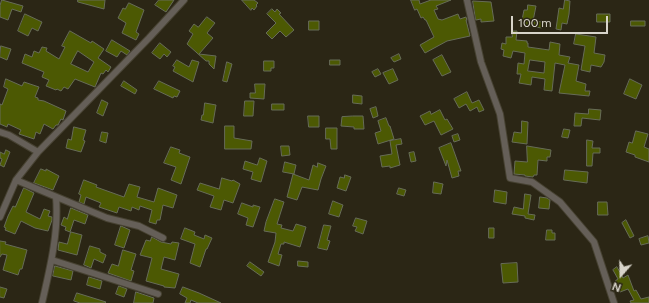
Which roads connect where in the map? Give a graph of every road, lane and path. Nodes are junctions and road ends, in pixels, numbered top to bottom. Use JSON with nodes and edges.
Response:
{"nodes":[{"id":1,"x":184,"y":0,"type":"edge"},
{"id":2,"x":467,"y":0,"type":"edge"},
{"id":3,"x":0,"y":132,"type":"edge"},
{"id":4,"x":38,"y":152,"type":"junction"},
{"id":5,"x":16,"y":180,"type":"junction"},
{"id":6,"x":56,"y":196,"type":"junction"},
{"id":7,"x":0,"y":217,"type":"edge"},
{"id":8,"x":163,"y":238,"type":"dead end"},
{"id":9,"x":52,"y":260,"type":"junction"},
{"id":10,"x":158,"y":294,"type":"dead end"},
{"id":11,"x":42,"y":303,"type":"edge"},
{"id":12,"x":614,"y":303,"type":"edge"}],
"edges":[{"from":1,"to":4,"type":"street"},
{"from":2,"to":12,"type":"street"},
{"from":3,"to":4,"type":"street"},
{"from":4,"to":5,"type":"street"},
{"from":5,"to":6,"type":"street"},
{"from":5,"to":7,"type":"street"},
{"from":6,"to":8,"type":"street"},
{"from":6,"to":9,"type":"street"},
{"from":9,"to":10,"type":"street"},
{"from":9,"to":11,"type":"street"}]}
